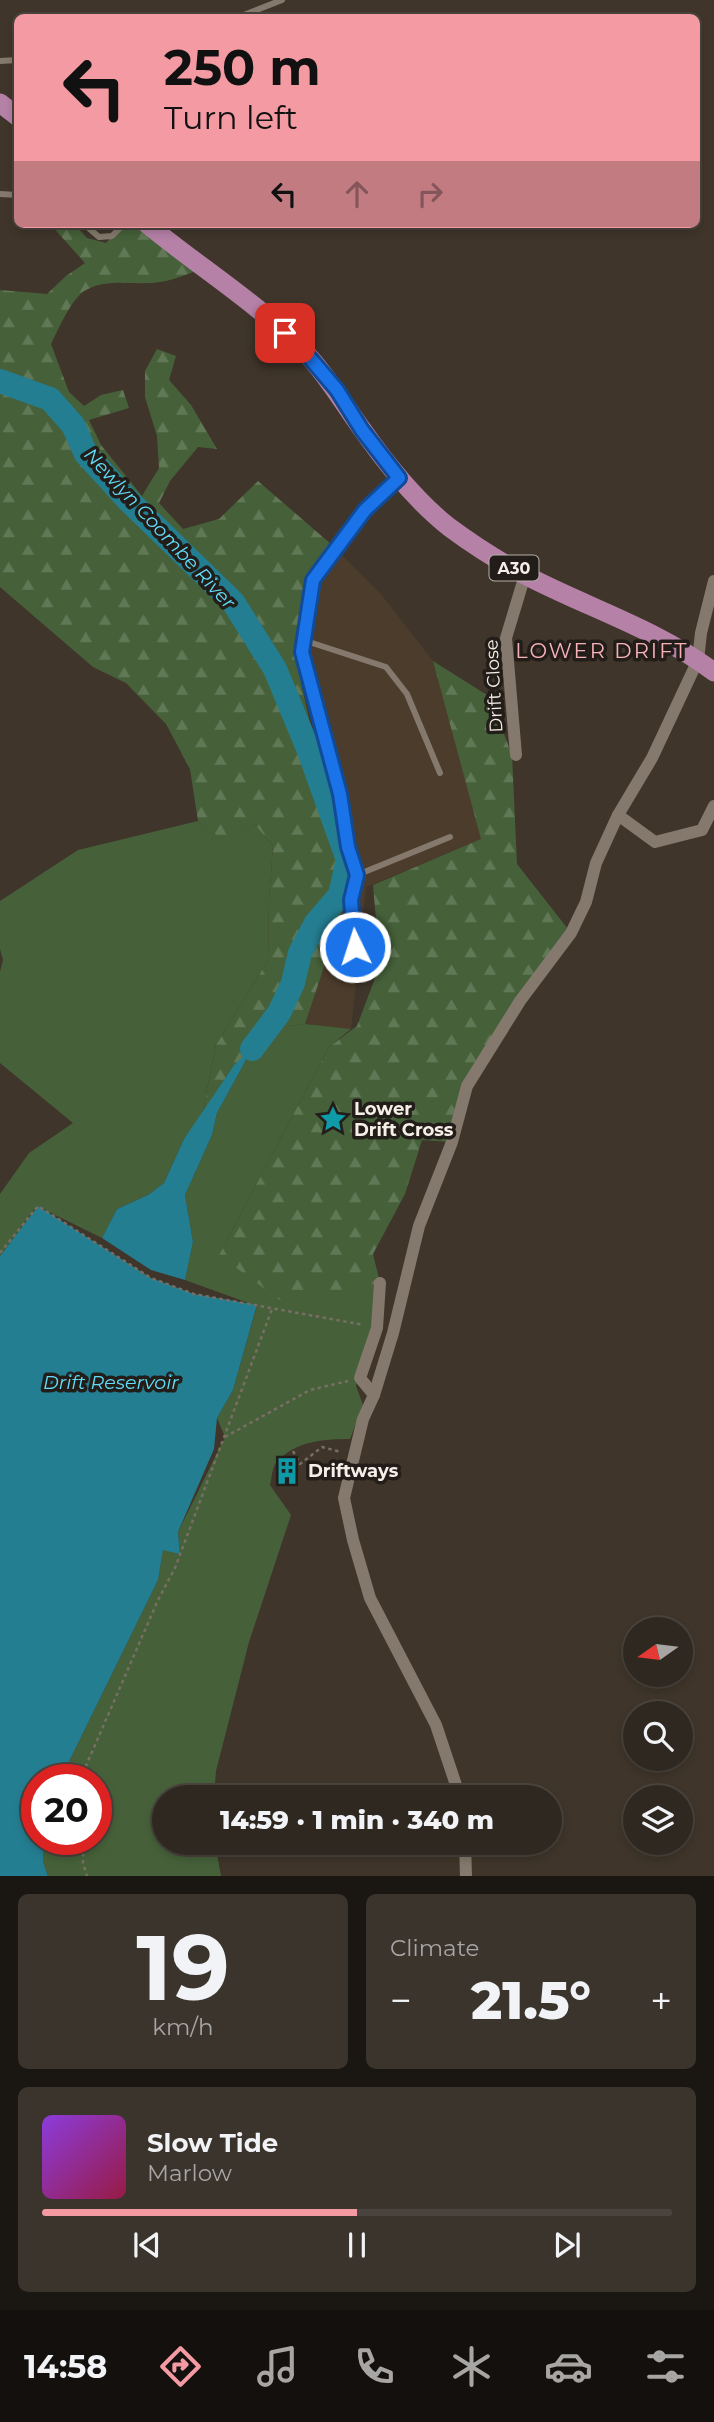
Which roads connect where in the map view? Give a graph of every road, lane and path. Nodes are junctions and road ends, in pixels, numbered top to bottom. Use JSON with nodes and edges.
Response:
{"nodes":[{"id":1,"x":282,"y":0,"type":"edge"},
{"id":2,"x":246,"y":14,"type":"edge"},
{"id":3,"x":0,"y":103,"type":"edge"},
{"id":4,"x":14,"y":114,"type":"edge"},
{"id":5,"x":88,"y":228,"type":"edge"},
{"id":6,"x":120,"y":228,"type":"edge"},
{"id":7,"x":152,"y":228,"type":"edge"},
{"id":8,"x":399,"y":478,"type":"junction"},
{"id":9,"x":525,"y":575,"type":"junction"},
{"id":10,"x":714,"y":581,"type":"edge"},
{"id":11,"x":303,"y":640,"type":"junction"},
{"id":12,"x":698,"y":660,"type":"junction"},
{"id":13,"x":714,"y":673,"type":"edge"},
{"id":14,"x":516,"y":755,"type":"dead end"},
{"id":15,"x":440,"y":773,"type":"dead end"},
{"id":16,"x":714,"y":806,"type":"edge"},
{"id":17,"x":618,"y":815,"type":"junction"},
{"id":18,"x":450,"y":837,"type":"dead end"},
{"id":19,"x":357,"y":875,"type":"junction"},
{"id":20,"x":348,"y":963,"type":"dead end"},
{"id":21,"x":0,"y":1253,"type":"edge"},
{"id":22,"x":380,"y":1283,"type":"dead end"},
{"id":23,"x":271,"y":1309,"type":"junction"},
{"id":24,"x":377,"y":1328,"type":"junction"},
{"id":25,"x":360,"y":1378,"type":"junction"},
{"id":26,"x":374,"y":1395,"type":"junction"},
{"id":27,"x":225,"y":1437,"type":"junction"},
{"id":28,"x":293,"y":1451,"type":"dead end"},
{"id":29,"x":355,"y":1456,"type":"junction"},
{"id":30,"x":88,"y":1764,"type":"edge"},
{"id":31,"x":456,"y":1785,"type":"edge"},
{"id":32,"x":83,"y":1855,"type":"edge"},
{"id":33,"x":465,"y":1855,"type":"edge"},
{"id":34,"x":87,"y":1876,"type":"edge"},
{"id":35,"x":466,"y":1876,"type":"edge"}],
"edges":[{"from":1,"to":2,"type":"lane"},
{"from":3,"to":4,"type":"main road"},
{"from":5,"to":6,"type":"lane"},
{"from":7,"to":8,"type":"main road","number":"A30"},
{"from":8,"to":9,"type":"main road","number":"A30"},
{"from":8,"to":11,"type":"lane"},
{"from":9,"to":12,"type":"main road","number":"A30"},
{"from":9,"to":14,"type":"street","name":"Drift Close"},
{"from":10,"to":12,"type":"street"},
{"from":11,"to":15,"type":"lane"},
{"from":11,"to":19,"type":"lane"},
{"from":12,"to":13,"type":"main road","number":"A30"},
{"from":12,"to":17,"type":"street"},
{"from":16,"to":17,"type":"street"},
{"from":17,"to":26,"type":"street"},
{"from":18,"to":19,"type":"lane"},
{"from":19,"to":20,"type":"lane"},
{"from":21,"to":23,"type":"path"},
{"from":22,"to":24,"type":"street"},
{"from":23,"to":24,"type":"path"},
{"from":23,"to":27,"type":"path"},
{"from":24,"to":25,"type":"street"},
{"from":25,"to":26,"type":"street"},
{"from":25,"to":27,"type":"path"},
{"from":26,"to":29,"type":"street"},
{"from":27,"to":30,"type":"path"},
{"from":28,"to":29,"type":"path"},
{"from":29,"to":31,"type":"street"},
{"from":32,"to":34,"type":"path"},
{"from":33,"to":35,"type":"street"}]}
